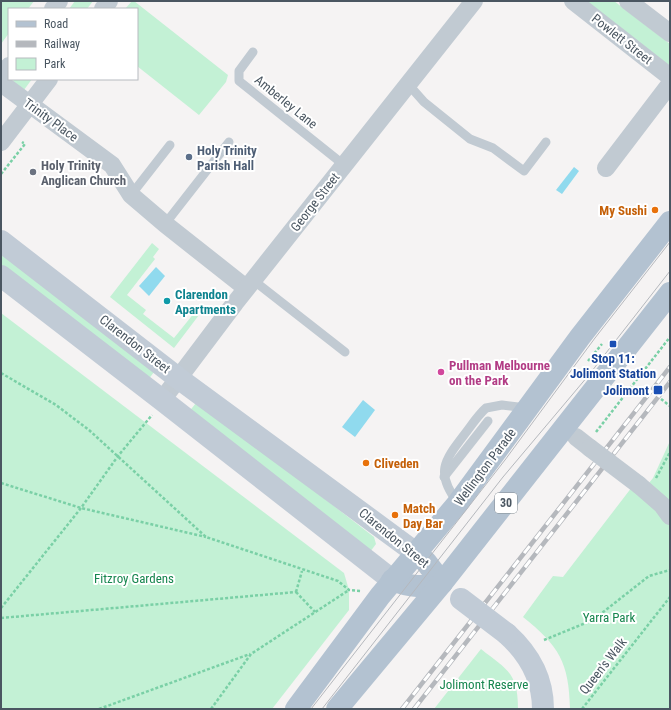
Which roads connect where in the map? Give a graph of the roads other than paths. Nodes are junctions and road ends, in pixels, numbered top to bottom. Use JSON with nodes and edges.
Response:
{"nodes":[{"id":1,"x":573,"y":1,"type":"edge"},
{"id":2,"x":628,"y":1,"type":"edge"},
{"id":3,"x":474,"y":3,"type":"edge"},
{"id":4,"x":670,"y":33,"type":"edge"},
{"id":5,"x":253,"y":52,"type":"dead end"},
{"id":6,"x":8,"y":67,"type":"edge"},
{"id":7,"x":1,"y":76,"type":"edge"},
{"id":8,"x":670,"y":77,"type":"edge"},
{"id":9,"x":48,"y":80,"type":"edge"},
{"id":10,"x":1,"y":83,"type":"edge"},
{"id":11,"x":408,"y":84,"type":"junction"},
{"id":12,"x":670,"y":84,"type":"edge"},
{"id":13,"x":30,"y":104,"type":"junction"},
{"id":14,"x":9,"y":140,"type":"edge"},
{"id":15,"x":229,"y":142,"type":"dead end"},
{"id":16,"x":546,"y":142,"type":"dead end"},
{"id":17,"x":170,"y":145,"type":"dead end"},
{"id":18,"x":344,"y":165,"type":"junction"},
{"id":19,"x":606,"y":168,"type":"dead end"},
{"id":20,"x":131,"y":194,"type":"junction"},
{"id":21,"x":670,"y":222,"type":"edge"},
{"id":22,"x":164,"y":224,"type":"junction"},
{"id":23,"x":1,"y":242,"type":"edge"},
{"id":24,"x":1,"y":276,"type":"edge"},
{"id":25,"x":250,"y":284,"type":"junction"},
{"id":26,"x":670,"y":293,"type":"edge"},
{"id":27,"x":345,"y":352,"type":"dead end"},
{"id":28,"x":178,"y":378,"type":"junction"},
{"id":29,"x":162,"y":400,"type":"junction"},
{"id":30,"x":529,"y":409,"type":"junction"},
{"id":31,"x":488,"y":421,"type":"dead end"},
{"id":32,"x":584,"y":443,"type":"road end"},
{"id":33,"x":444,"y":477,"type":"junction"},
{"id":34,"x":458,"y":503,"type":"junction"},
{"id":35,"x":670,"y":516,"type":"edge"},
{"id":36,"x":416,"y":553,"type":"junction"},
{"id":37,"x":392,"y":580,"type":"junction"},
{"id":38,"x":442,"y":583,"type":"junction"},
{"id":39,"x":296,"y":709,"type":"edge"},
{"id":40,"x":337,"y":709,"type":"edge"},
{"id":41,"x":543,"y":709,"type":"edge"}],
"edges":[{"from":1,"to":8,"type":"street","name":"Powlett Street"},
{"from":2,"to":4,"type":"street"},
{"from":3,"to":11,"type":"street","name":"George Street"},
{"from":5,"to":18,"type":"lane","name":"Amberley Lane"},
{"from":6,"to":7,"type":"street"},
{"from":9,"to":13,"type":"street"},
{"from":10,"to":13,"type":"street","name":"Trinity Place"},
{"from":11,"to":16,"type":"lane"},
{"from":11,"to":18,"type":"street","name":"George Street"},
{"from":12,"to":19,"type":"street"},
{"from":13,"to":14,"type":"street"},
{"from":13,"to":20,"type":"street","name":"Trinity Place"},
{"from":15,"to":22,"type":"lane"},
{"from":17,"to":20,"type":"lane"},
{"from":18,"to":25,"type":"street","name":"George Street"},
{"from":20,"to":22,"type":"street","name":"Trinity Place"},
{"from":21,"to":30,"type":"main road","name":"Wellington Parade"},
{"from":22,"to":25,"type":"street","name":"Trinity Place"},
{"from":23,"to":28,"type":"street","name":"Clarendon Street"},
{"from":24,"to":29,"type":"street","name":"Clarendon Street"},
{"from":25,"to":27,"type":"lane"},
{"from":25,"to":28,"type":"street","name":"George Street"},
{"from":26,"to":38,"type":"main road","number":"30"},
{"from":28,"to":29,"type":"street","name":"George Street"},
{"from":28,"to":36,"type":"street","name":"Clarendon Street"},
{"from":29,"to":37,"type":"street","name":"Clarendon Street"},
{"from":30,"to":33,"type":"lane"},
{"from":30,"to":34,"type":"main road","name":"Wellington Parade"},
{"from":31,"to":33,"type":"lane"},
{"from":32,"to":35,"type":"street","bridge":true},
{"from":33,"to":34,"type":"lane"},
{"from":34,"to":36,"type":"main road","name":"Wellington Parade"},
{"from":36,"to":37,"type":"main road","name":"Wellington Parade"},
{"from":36,"to":38,"type":"main road","name":"Clarendon Street"},
{"from":37,"to":38,"type":"main road","name":"Clarendon Street"},
{"from":37,"to":39,"type":"main road","name":"Wellington Parade"},
{"from":38,"to":40,"type":"main road","number":"30"},
{"from":38,"to":41,"type":"street","bridge":true}]}
